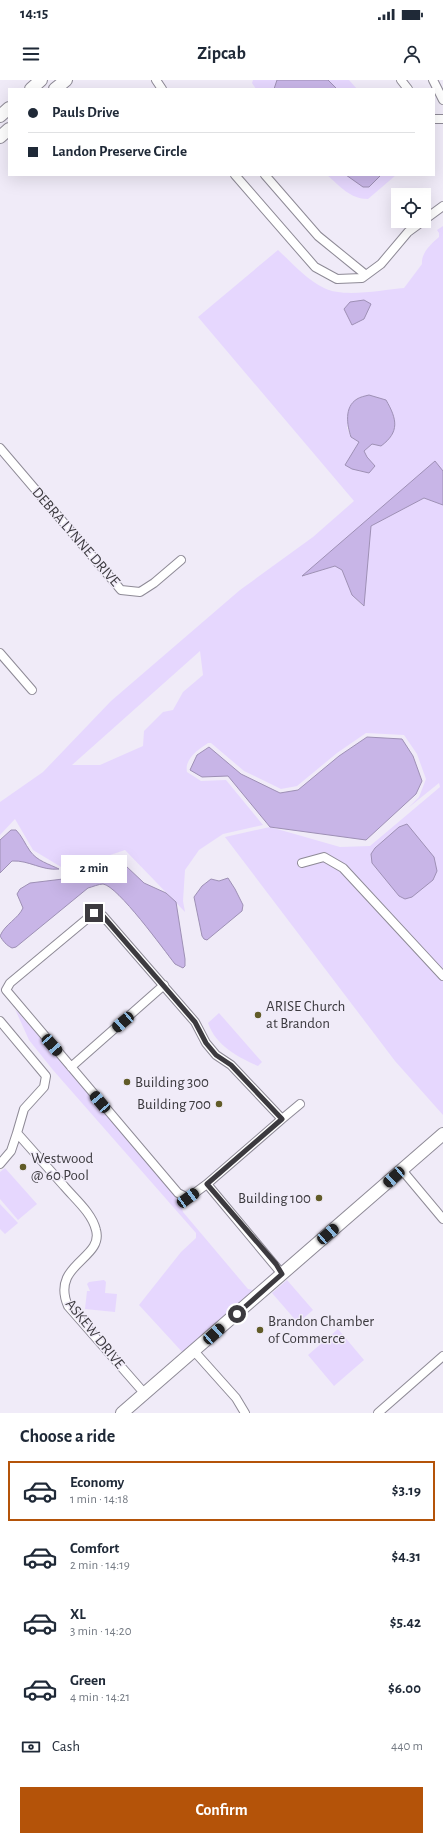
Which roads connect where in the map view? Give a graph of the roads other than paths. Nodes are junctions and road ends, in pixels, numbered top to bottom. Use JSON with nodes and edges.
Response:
{"nodes":[{"id":1,"x":41,"y":80,"type":"edge"},
{"id":2,"x":401,"y":80,"type":"edge"},
{"id":3,"x":433,"y":80,"type":"edge"},
{"id":4,"x":32,"y":88,"type":"edge"},
{"id":5,"x":407,"y":88,"type":"edge"},
{"id":6,"x":443,"y":100,"type":"edge"},
{"id":7,"x":8,"y":109,"type":"edge"},
{"id":8,"x":0,"y":116,"type":"edge"},
{"id":9,"x":8,"y":130,"type":"edge"},
{"id":10,"x":0,"y":137,"type":"edge"},
{"id":11,"x":236,"y":176,"type":"edge"},
{"id":12,"x":267,"y":176,"type":"edge"},
{"id":13,"x":443,"y":206,"type":"edge"},
{"id":14,"x":431,"y":215,"type":"edge"},
{"id":15,"x":413,"y":228,"type":"edge"},
{"id":16,"x":366,"y":275,"type":"junction"},
{"id":17,"x":0,"y":448,"type":"edge"},
{"id":18,"x":181,"y":560,"type":"dead end"},
{"id":19,"x":0,"y":653,"type":"edge"},
{"id":20,"x":32,"y":690,"type":"dead end"},
{"id":21,"x":302,"y":862,"type":"dead end"},
{"id":22,"x":443,"y":976,"type":"edge"},
{"id":23,"x":164,"y":985,"type":"junction"},
{"id":24,"x":0,"y":1021,"type":"edge"},
{"id":25,"x":71,"y":1067,"type":"junction"},
{"id":26,"x":300,"y":1104,"type":"dead end"},
{"id":27,"x":282,"y":1119,"type":"junction"},
{"id":28,"x":17,"y":1133,"type":"junction"},
{"id":29,"x":443,"y":1134,"type":"edge"},
{"id":30,"x":0,"y":1164,"type":"edge"},
{"id":31,"x":402,"y":1170,"type":"junction"},
{"id":32,"x":207,"y":1184,"type":"junction"},
{"id":33,"x":443,"y":1219,"type":"edge"},
{"id":34,"x":282,"y":1274,"type":"junction"},
{"id":35,"x":194,"y":1351,"type":"junction"},
{"id":36,"x":443,"y":1356,"type":"edge"},
{"id":37,"x":144,"y":1394,"type":"junction"},
{"id":38,"x":122,"y":1413,"type":"edge"},
{"id":39,"x":245,"y":1413,"type":"edge"},
{"id":40,"x":378,"y":1413,"type":"edge"}],
"edges":[{"from":1,"to":4,"type":"street"},
{"from":2,"to":5,"type":"street"},
{"from":3,"to":6,"type":"street"},
{"from":7,"to":8,"type":"street"},
{"from":9,"to":10,"type":"street"},
{"from":11,"to":16,"type":"street"},
{"from":12,"to":16,"type":"street"},
{"from":13,"to":14,"type":"street"},
{"from":15,"to":16,"type":"street"},
{"from":17,"to":18,"type":"street","name":"DEBRA LYNNE DRIVE"},
{"from":19,"to":20,"type":"street"},
{"from":21,"to":22,"type":"street"},
{"from":23,"to":25,"type":"street"},
{"from":23,"to":25,"type":"street"},
{"from":23,"to":27,"type":"street"},
{"from":24,"to":28,"type":"street"},
{"from":25,"to":32,"type":"street"},
{"from":26,"to":27,"type":"street"},
{"from":27,"to":32,"type":"street"},
{"from":28,"to":30,"type":"street"},
{"from":28,"to":37,"type":"street","name":"ASKEW DRIVE"},
{"from":29,"to":31,"type":"street"},
{"from":31,"to":33,"type":"street"},
{"from":31,"to":34,"type":"street"},
{"from":32,"to":34,"type":"street"},
{"from":34,"to":35,"type":"street"},
{"from":35,"to":37,"type":"street"},
{"from":35,"to":39,"type":"street"},
{"from":36,"to":40,"type":"street"},
{"from":37,"to":38,"type":"street"}]}
